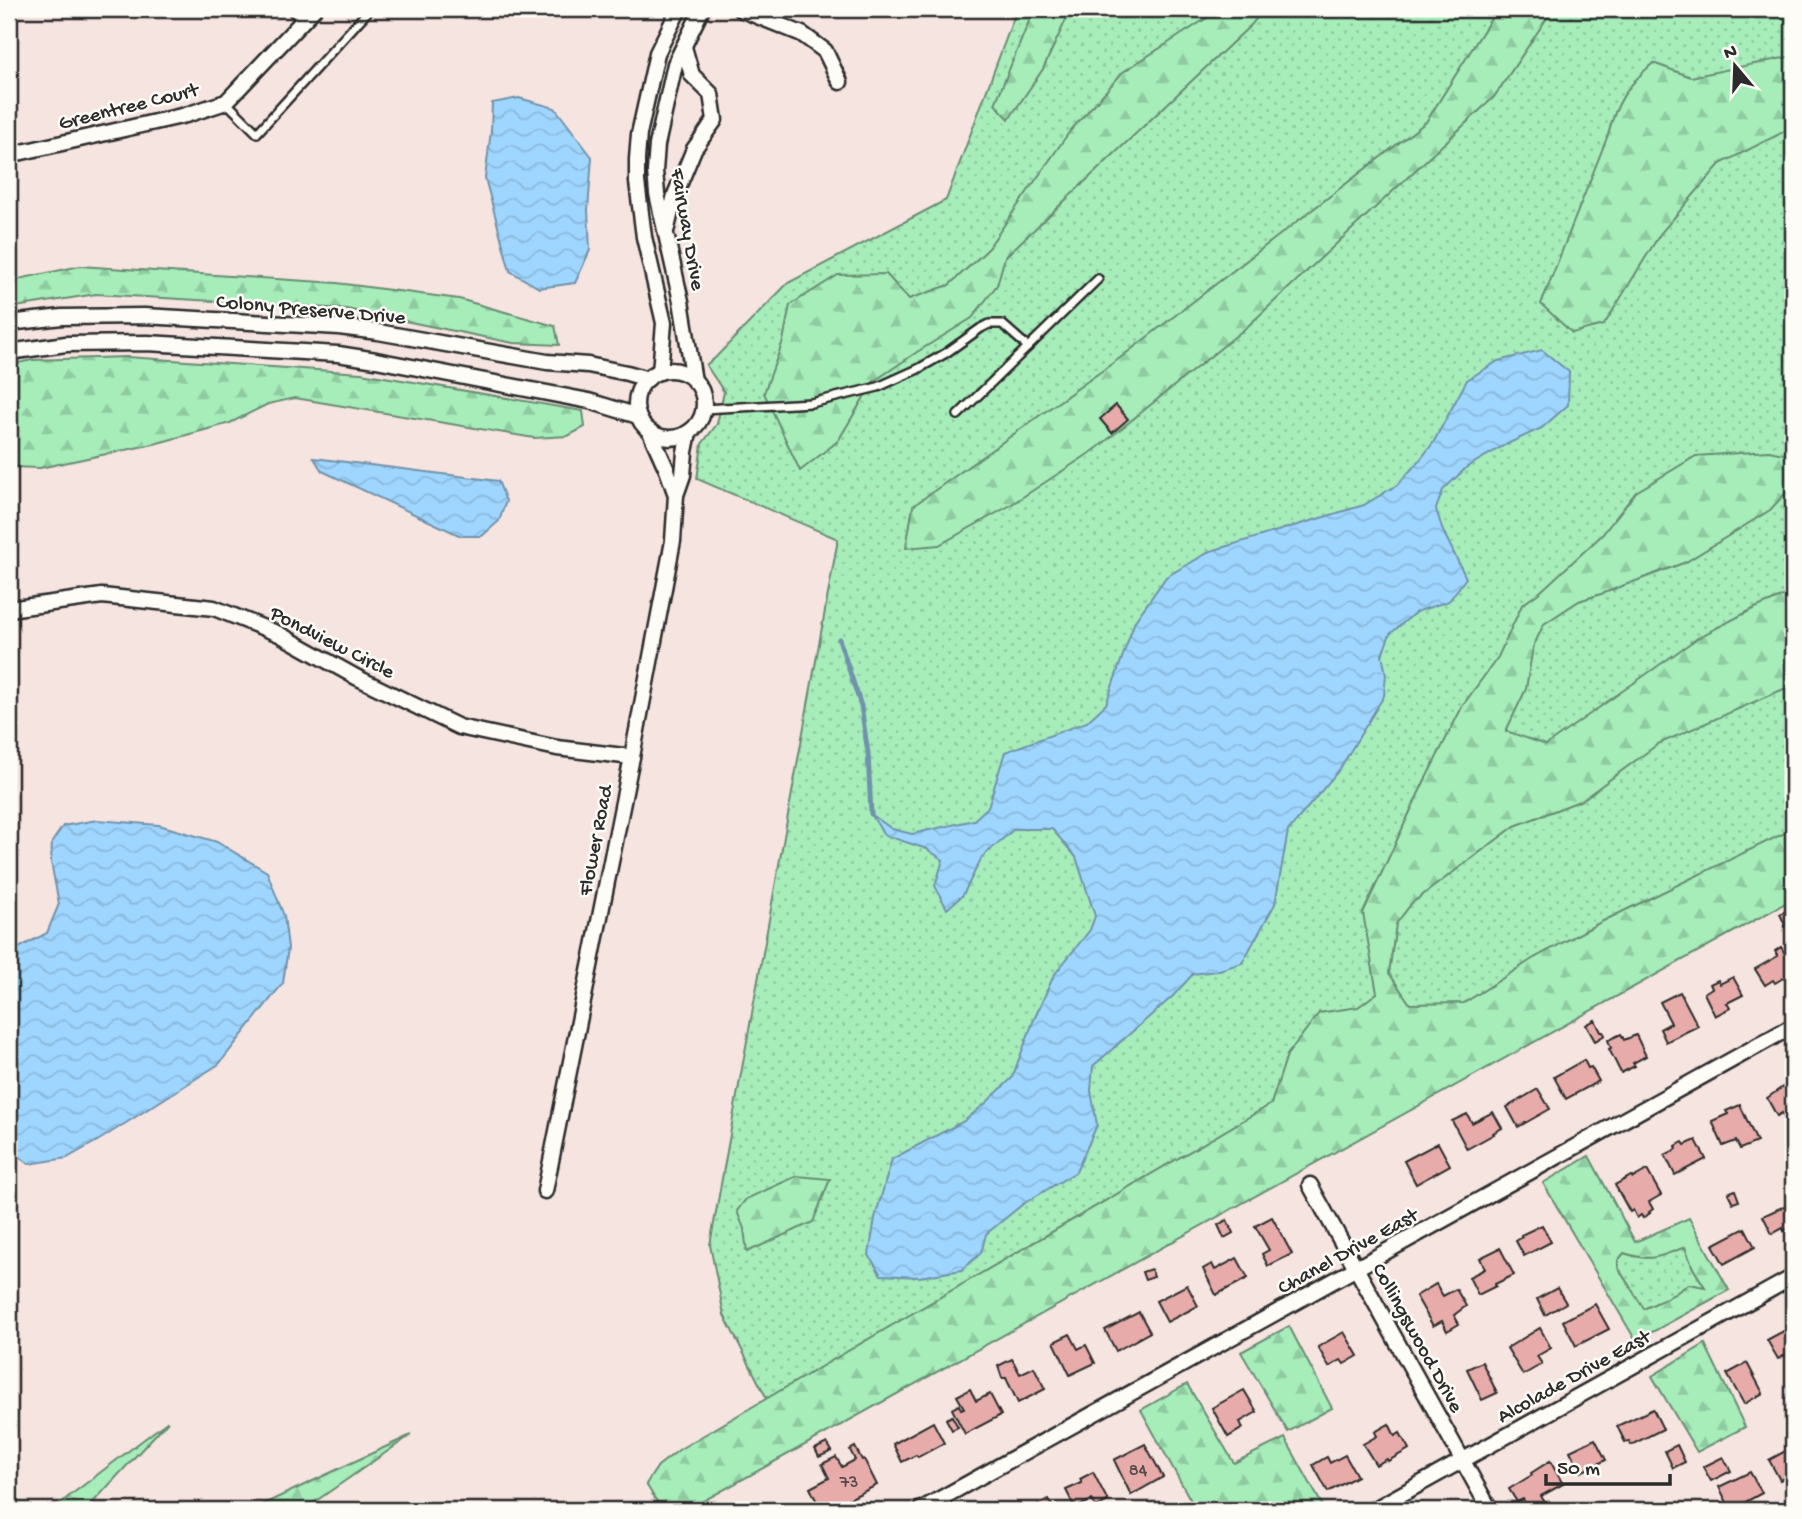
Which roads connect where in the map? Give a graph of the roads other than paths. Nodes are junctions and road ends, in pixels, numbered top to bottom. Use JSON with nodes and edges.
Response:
{"nodes":[{"id":1,"x":370,"y":9,"type":"edge"},
{"id":2,"x":680,"y":9,"type":"edge"},
{"id":3,"x":702,"y":9,"type":"edge"},
{"id":4,"x":740,"y":9,"type":"edge"},
{"id":5,"x":305,"y":12,"type":"edge"},
{"id":6,"x":684,"y":47,"type":"junction"},
{"id":7,"x":652,"y":75,"type":"junction"},
{"id":8,"x":692,"y":75,"type":"junction"},
{"id":9,"x":671,"y":80,"type":"junction"},
{"id":10,"x":840,"y":82,"type":"dead end"},
{"id":11,"x":226,"y":102,"type":"junction"},
{"id":12,"x":9,"y":155,"type":"edge"},
{"id":13,"x":666,"y":233,"type":"junction"},
{"id":14,"x":1098,"y":279,"type":"dead end"},
{"id":15,"x":9,"y":323,"type":"edge"},
{"id":16,"x":1028,"y":347,"type":"junction"},
{"id":17,"x":9,"y":352,"type":"edge"},
{"id":18,"x":654,"y":376,"type":"junction"},
{"id":19,"x":694,"y":381,"type":"junction"},
{"id":20,"x":703,"y":409,"type":"junction"},
{"id":21,"x":958,"y":415,"type":"dead end"},
{"id":22,"x":638,"y":416,"type":"junction"},
{"id":23,"x":650,"y":432,"type":"junction"},
{"id":24,"x":689,"y":432,"type":"junction"},
{"id":25,"x":676,"y":495,"type":"junction"},
{"id":26,"x":9,"y":609,"type":"edge"},
{"id":27,"x":632,"y":757,"type":"junction"},
{"id":28,"x":1793,"y":1026,"type":"edge"},
{"id":29,"x":1310,"y":1185,"type":"dead end"},
{"id":30,"x":545,"y":1191,"type":"dead end"},
{"id":31,"x":1356,"y":1269,"type":"junction"},
{"id":32,"x":1793,"y":1277,"type":"edge"},
{"id":33,"x":1463,"y":1460,"type":"junction"},
{"id":34,"x":920,"y":1510,"type":"edge"},
{"id":35,"x":1373,"y":1510,"type":"edge"},
{"id":36,"x":1490,"y":1510,"type":"edge"}],
"edges":[{"from":1,"to":11,"type":"lane"},
{"from":2,"to":7,"type":"street","name":"Fairway Drive"},
{"from":3,"to":6,"type":"street","name":"Fairway Drive"},
{"from":4,"to":10,"type":"street"},
{"from":5,"to":11,"type":"street","name":"Greentree Court"},
{"from":6,"to":8,"type":"street"},
{"from":6,"to":9,"type":"street","name":"Fairway Drive"},
{"from":7,"to":9,"type":"street"},
{"from":7,"to":18,"type":"street","name":"Fairway Drive"},
{"from":8,"to":9,"type":"street"},
{"from":8,"to":13,"type":"street"},
{"from":9,"to":13,"type":"street","name":"Fairway Drive"},
{"from":11,"to":12,"type":"street","name":"Greentree Court"},
{"from":13,"to":19,"type":"street","name":"Fairway Drive"},
{"from":14,"to":16,"type":"lane"},
{"from":15,"to":18,"type":"street","name":"Colony Preserve Drive"},
{"from":16,"to":20,"type":"lane"},
{"from":16,"to":21,"type":"lane"},
{"from":17,"to":22,"type":"street","name":"Colony Preserve Drive"},
{"from":18,"to":19,"type":"street"},
{"from":18,"to":22,"type":"street"},
{"from":19,"to":20,"type":"street"},
{"from":20,"to":24,"type":"street"},
{"from":22,"to":23,"type":"street"},
{"from":23,"to":24,"type":"street"},
{"from":23,"to":25,"type":"street","name":"Flower Road"},
{"from":24,"to":25,"type":"street","name":"Flower Road"},
{"from":25,"to":27,"type":"street","name":"Flower Road"},
{"from":26,"to":27,"type":"street","name":"Pondview Circle"},
{"from":27,"to":30,"type":"street","name":"Flower Road"},
{"from":28,"to":31,"type":"street","name":"Chanel Drive East"},
{"from":29,"to":31,"type":"street","name":"Collingswood Drive"},
{"from":31,"to":33,"type":"street","name":"Collingswood Drive"},
{"from":31,"to":34,"type":"street","name":"Chanel Drive East"},
{"from":32,"to":33,"type":"street","name":"Alcolade Drive East"},
{"from":33,"to":35,"type":"street","name":"Alcolade Drive East"},
{"from":33,"to":36,"type":"street","name":"Collingswood Drive"}]}
